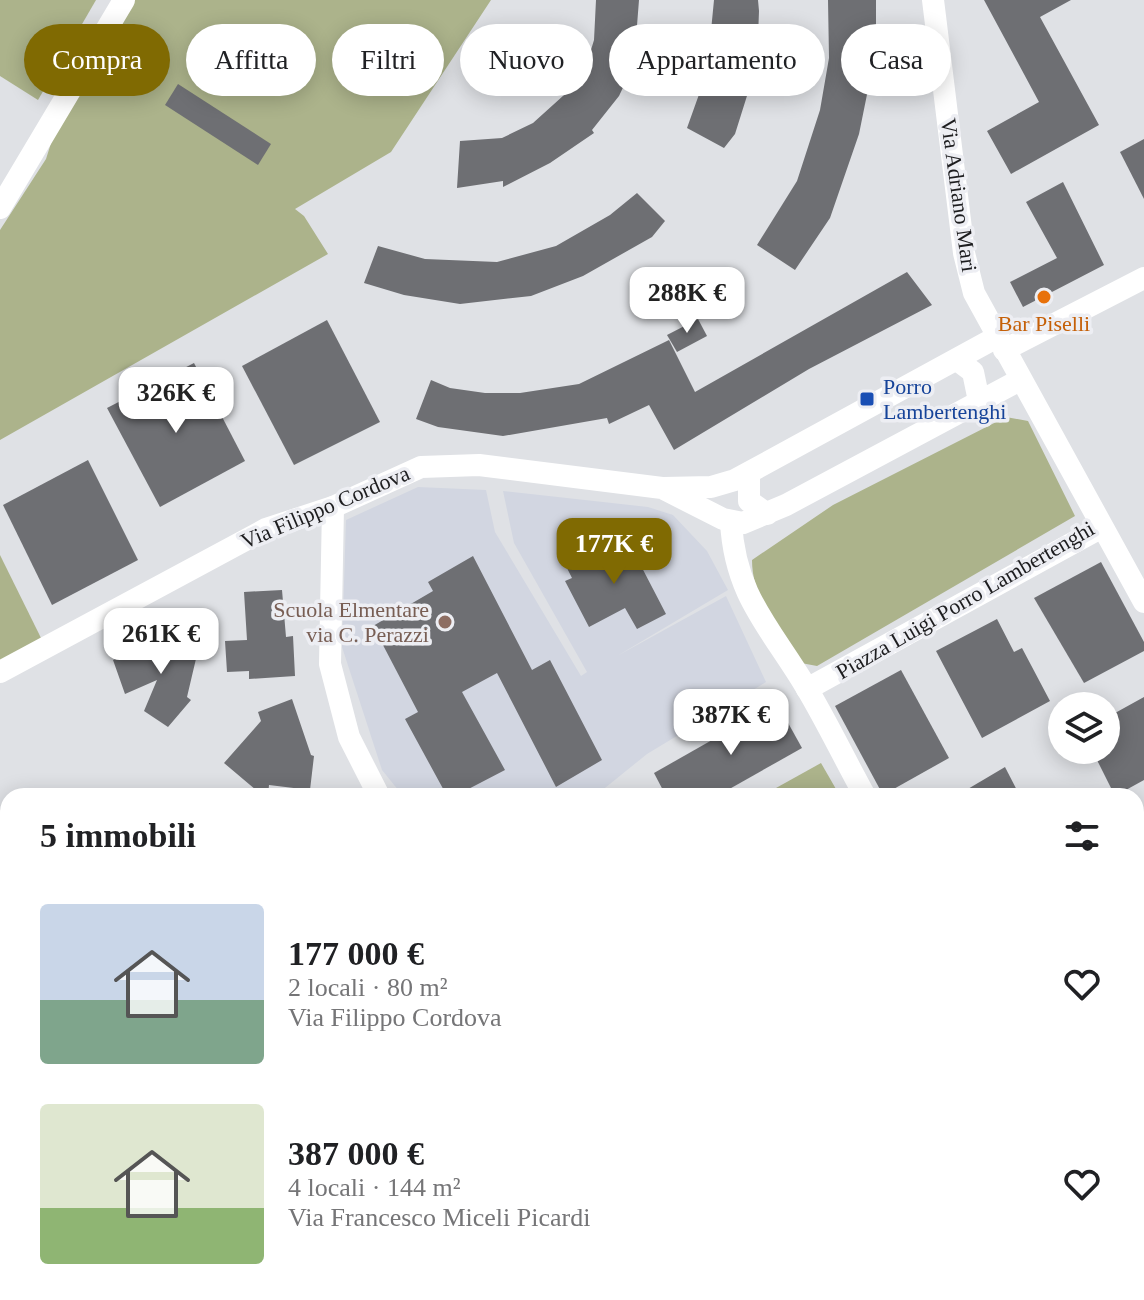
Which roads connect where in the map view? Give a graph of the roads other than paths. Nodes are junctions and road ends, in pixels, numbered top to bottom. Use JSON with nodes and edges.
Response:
{"nodes":[{"id":1,"x":124,"y":0,"type":"edge"},
{"id":2,"x":933,"y":0,"type":"edge"},
{"id":3,"x":0,"y":208,"type":"edge"},
{"id":4,"x":1144,"y":278,"type":"edge"},
{"id":5,"x":1001,"y":344,"type":"junction"},
{"id":6,"x":957,"y":360,"type":"junction"},
{"id":7,"x":1020,"y":380,"type":"junction"},
{"id":8,"x":979,"y":401,"type":"junction"},
{"id":9,"x":749,"y":473,"type":"junction"},
{"id":10,"x":662,"y":488,"type":"junction"},
{"id":11,"x":333,"y":507,"type":"junction"},
{"id":12,"x":767,"y":514,"type":"junction"},
{"id":13,"x":731,"y":522,"type":"junction"},
{"id":14,"x":1102,"y":527,"type":"junction"},
{"id":15,"x":1144,"y":602,"type":"edge"},
{"id":16,"x":0,"y":672,"type":"edge"},
{"id":17,"x":807,"y":689,"type":"junction"},
{"id":18,"x":375,"y":788,"type":"edge"},
{"id":19,"x":861,"y":788,"type":"edge"}],
"edges":[{"from":1,"to":3,"type":"street"},
{"from":2,"to":5,"type":"street","name":"Via Adriano Mari"},
{"from":4,"to":5,"type":"street"},
{"from":5,"to":6,"type":"street"},
{"from":5,"to":7,"type":"street","name":"Piazza Luigi Porro Lambertenghi"},
{"from":6,"to":8,"type":"street"},
{"from":6,"to":9,"type":"street"},
{"from":7,"to":8,"type":"street"},
{"from":7,"to":14,"type":"street","name":"Piazza Luigi Porro Lambertenghi"},
{"from":8,"to":12,"type":"street"},
{"from":9,"to":10,"type":"street"},
{"from":9,"to":12,"type":"street"},
{"from":10,"to":11,"type":"street","name":"Via Filippo Cordova"},
{"from":10,"to":13,"type":"street","name":"Via Filippo Cordova"},
{"from":11,"to":16,"type":"street","name":"Via Filippo Cordova"},
{"from":11,"to":18,"type":"street"},
{"from":12,"to":13,"type":"street"},
{"from":13,"to":17,"type":"street"},
{"from":14,"to":15,"type":"street"},
{"from":14,"to":17,"type":"street","name":"Piazza Luigi Porro Lambertenghi"},
{"from":17,"to":19,"type":"street"}]}
